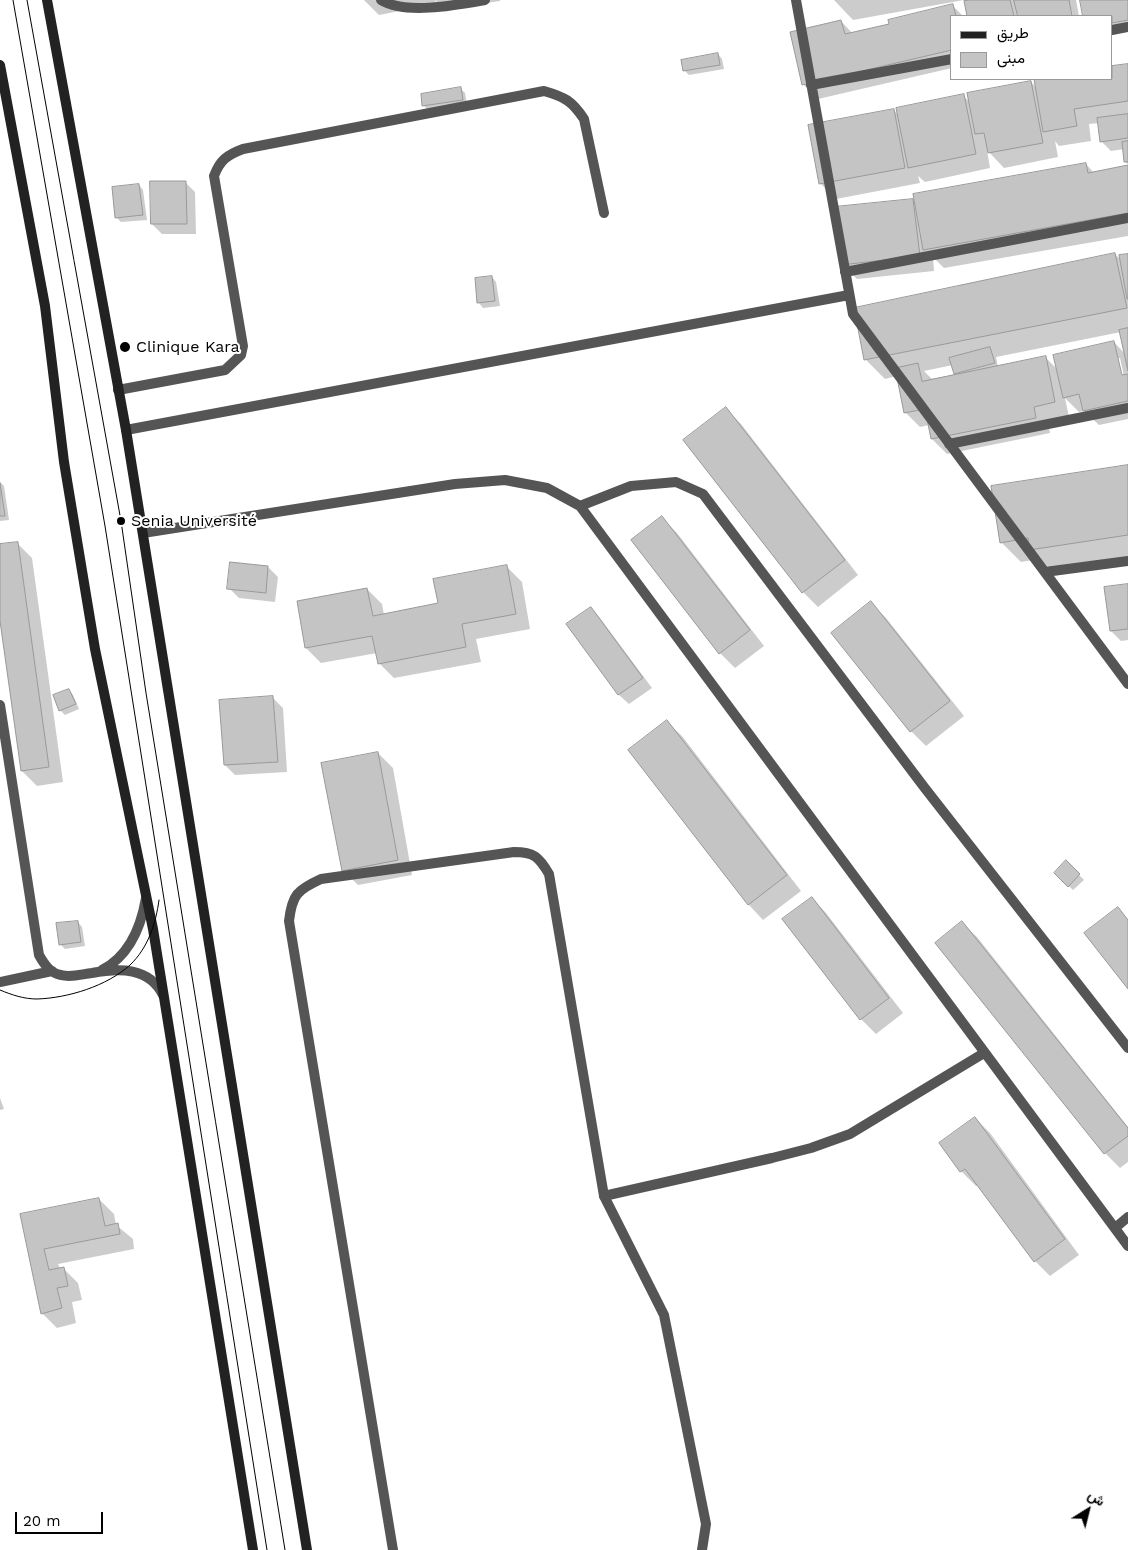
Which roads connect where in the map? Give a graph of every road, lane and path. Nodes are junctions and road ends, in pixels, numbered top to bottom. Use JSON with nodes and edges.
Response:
{"nodes":[{"id":1,"x":47,"y":0,"type":"edge"},
{"id":2,"x":381,"y":0,"type":"edge"},
{"id":3,"x":485,"y":0,"type":"edge"},
{"id":4,"x":796,"y":0,"type":"edge"},
{"id":5,"x":1128,"y":27,"type":"edge"},
{"id":6,"x":1113,"y":30,"type":"edge"},
{"id":7,"x":950,"y":59,"type":"edge"},
{"id":8,"x":0,"y":65,"type":"edge"},
{"id":9,"x":811,"y":85,"type":"junction"},
{"id":10,"x":604,"y":213,"type":"dead end"},
{"id":11,"x":1128,"y":218,"type":"edge"},
{"id":12,"x":845,"y":272,"type":"junction"},
{"id":13,"x":849,"y":295,"type":"junction"},
{"id":14,"x":118,"y":390,"type":"junction"},
{"id":15,"x":1128,"y":408,"type":"edge"},
{"id":16,"x":126,"y":430,"type":"junction"},
{"id":17,"x":949,"y":444,"type":"junction"},
{"id":18,"x":580,"y":506,"type":"junction"},
{"id":19,"x":143,"y":533,"type":"junction"},
{"id":20,"x":1128,"y":560,"type":"edge"},
{"id":21,"x":1044,"y":572,"type":"junction"},
{"id":22,"x":1128,"y":684,"type":"edge"},
{"id":23,"x":0,"y":705,"type":"edge"},
{"id":24,"x":146,"y":898,"type":"junction"},
{"id":25,"x":52,"y":971,"type":"junction"},
{"id":26,"x":99,"y":972,"type":"junction"},
{"id":27,"x":0,"y":982,"type":"edge"},
{"id":28,"x":163,"y":995,"type":"junction"},
{"id":29,"x":1128,"y":1048,"type":"edge"},
{"id":30,"x":984,"y":1053,"type":"junction"},
{"id":31,"x":604,"y":1196,"type":"junction"},
{"id":32,"x":1128,"y":1216,"type":"edge"},
{"id":33,"x":1115,"y":1228,"type":"junction"},
{"id":34,"x":1128,"y":1246,"type":"edge"},
{"id":35,"x":253,"y":1550,"type":"edge"},
{"id":36,"x":307,"y":1550,"type":"edge"},
{"id":37,"x":392,"y":1550,"type":"edge"},
{"id":38,"x":702,"y":1550,"type":"edge"}],
"edges":[{"from":1,"to":14,"type":"main road"},
{"from":2,"to":3,"type":"street"},
{"from":4,"to":9,"type":"street"},
{"from":5,"to":6,"type":"street"},
{"from":7,"to":9,"type":"street"},
{"from":8,"to":24,"type":"main road"},
{"from":9,"to":12,"type":"street"},
{"from":10,"to":14,"type":"street"},
{"from":11,"to":12,"type":"street"},
{"from":12,"to":13,"type":"street"},
{"from":13,"to":16,"type":"street"},
{"from":13,"to":17,"type":"street"},
{"from":14,"to":16,"type":"main road"},
{"from":15,"to":17,"type":"street"},
{"from":16,"to":19,"type":"main road"},
{"from":17,"to":21,"type":"street"},
{"from":18,"to":19,"type":"street"},
{"from":18,"to":29,"type":"street"},
{"from":18,"to":30,"type":"street"},
{"from":19,"to":36,"type":"main road"},
{"from":20,"to":21,"type":"street"},
{"from":21,"to":22,"type":"street"},
{"from":23,"to":25,"type":"street"},
{"from":24,"to":26,"type":"street"},
{"from":24,"to":28,"type":"main road"},
{"from":25,"to":26,"type":"street"},
{"from":25,"to":27,"type":"street"},
{"from":26,"to":28,"type":"street"},
{"from":28,"to":35,"type":"main road"},
{"from":30,"to":31,"type":"street"},
{"from":30,"to":33,"type":"street"},
{"from":31,"to":37,"type":"street"},
{"from":31,"to":38,"type":"street"},
{"from":32,"to":33,"type":"street"},
{"from":33,"to":34,"type":"street"}]}
